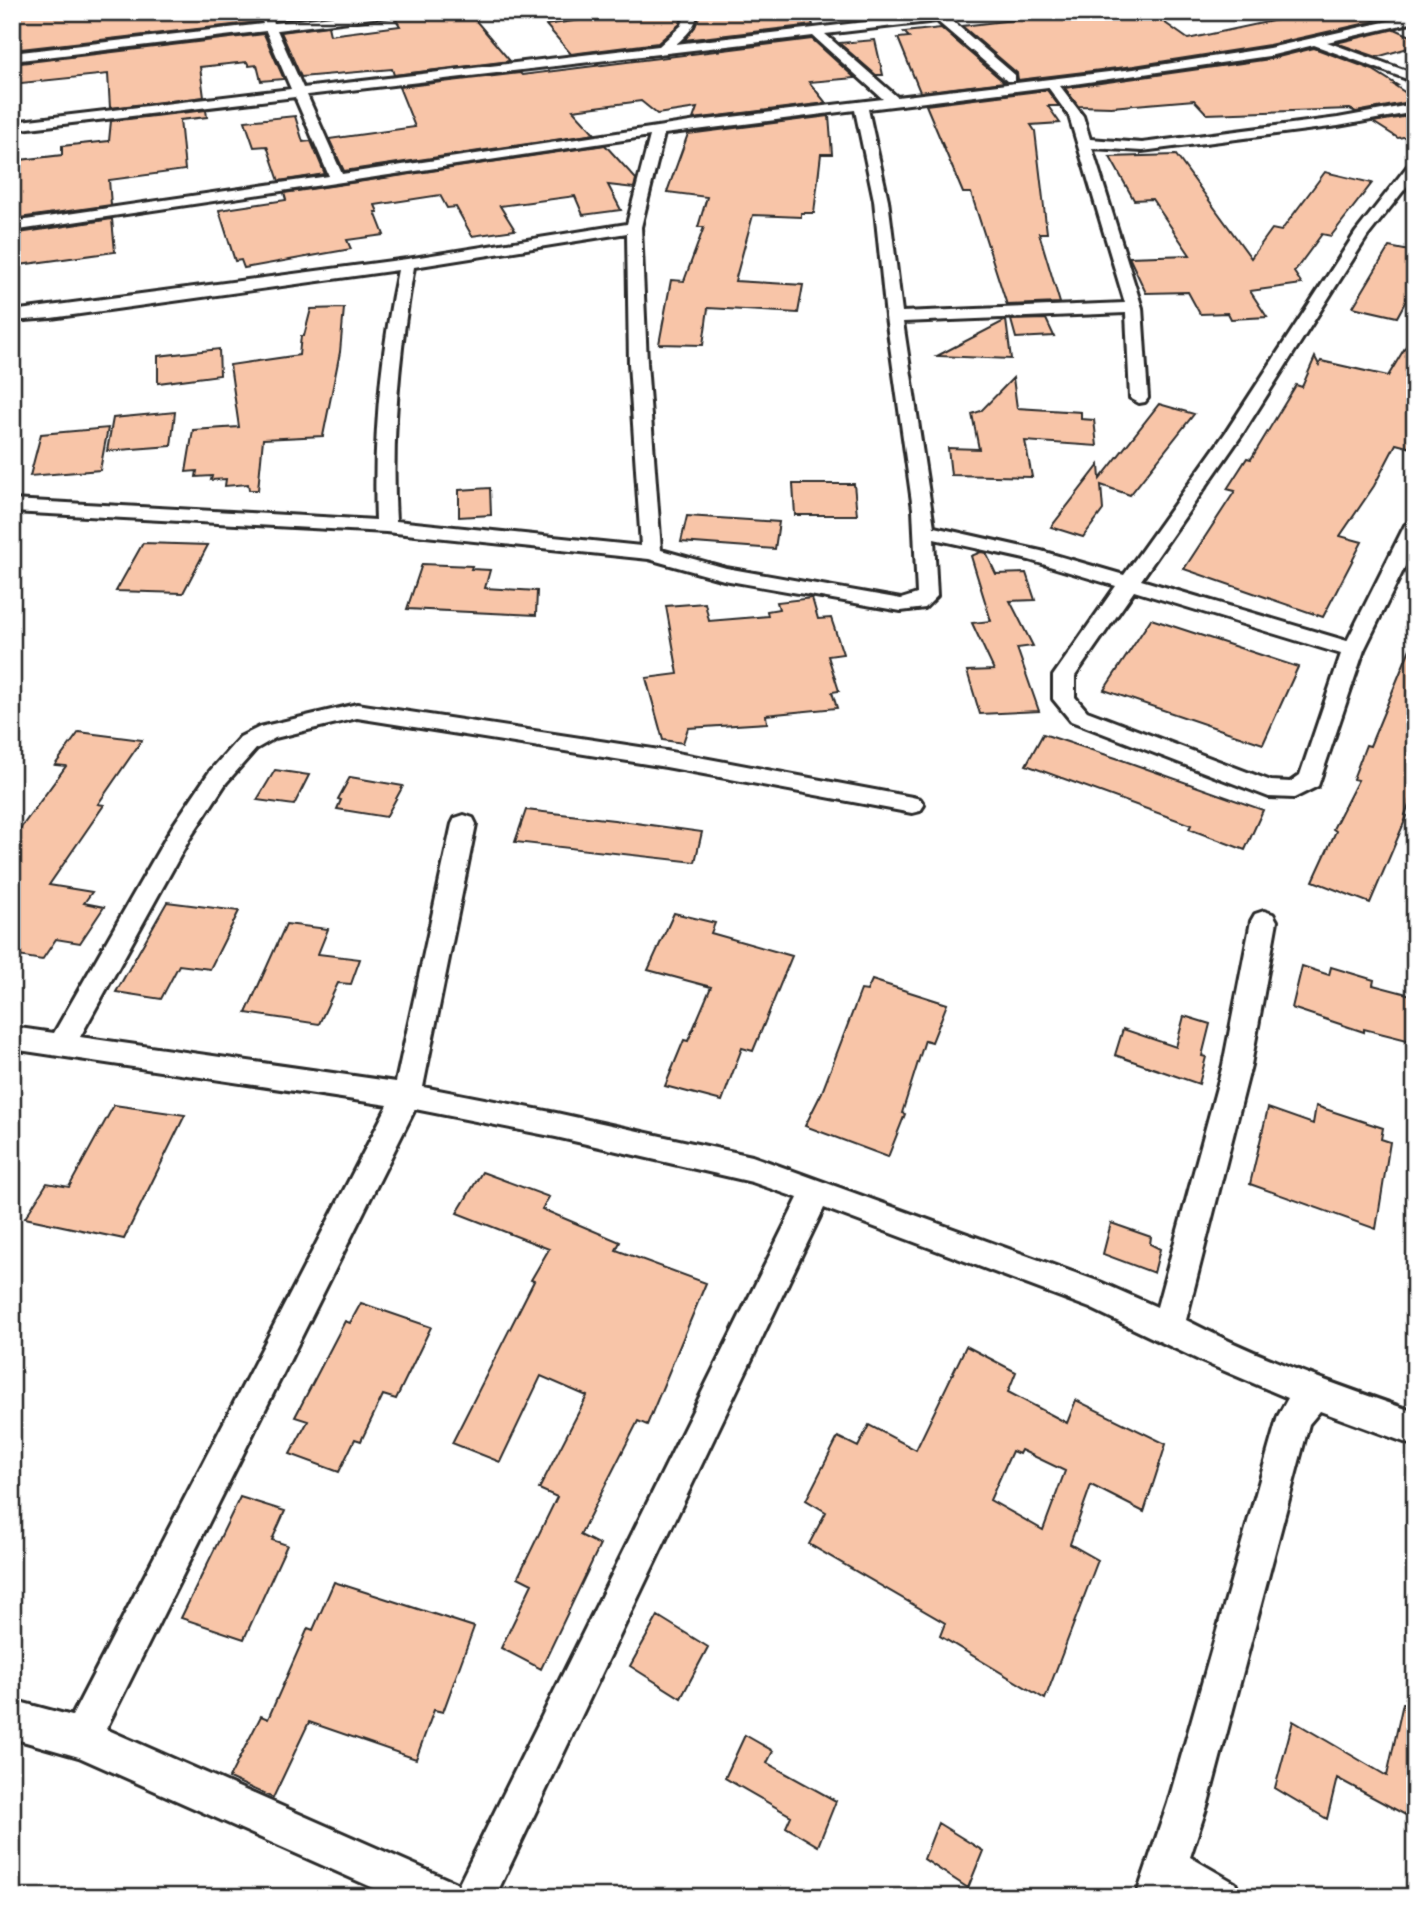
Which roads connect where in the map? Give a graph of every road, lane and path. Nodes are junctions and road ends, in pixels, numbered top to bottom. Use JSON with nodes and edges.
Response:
{"nodes":[{"id":1,"x":263,"y":12,"type":"edge"},
{"id":2,"x":397,"y":12,"type":"edge"},
{"id":3,"x":692,"y":12,"type":"edge"},
{"id":4,"x":983,"y":12,"type":"edge"},
{"id":5,"x":941,"y":18,"type":"junction"},
{"id":6,"x":1415,"y":18,"type":"edge"},
{"id":7,"x":270,"y":27,"type":"junction"},
{"id":8,"x":815,"y":31,"type":"junction"},
{"id":9,"x":1316,"y":42,"type":"junction"},
{"id":10,"x":665,"y":47,"type":"junction"},
{"id":11,"x":12,"y":57,"type":"edge"},
{"id":12,"x":1011,"y":78,"type":"dead end"},
{"id":13,"x":1415,"y":78,"type":"edge"},
{"id":14,"x":1052,"y":84,"type":"junction"},
{"id":15,"x":299,"y":91,"type":"junction"},
{"id":16,"x":892,"y":100,"type":"junction"},
{"id":17,"x":860,"y":104,"type":"junction"},
{"id":18,"x":1415,"y":108,"type":"edge"},
{"id":19,"x":12,"y":126,"type":"edge"},
{"id":20,"x":658,"y":131,"type":"junction"},
{"id":21,"x":1085,"y":143,"type":"junction"},
{"id":22,"x":1415,"y":166,"type":"edge"},
{"id":23,"x":337,"y":177,"type":"junction"},
{"id":24,"x":12,"y":226,"type":"edge"},
{"id":25,"x":634,"y":227,"type":"junction"},
{"id":26,"x":407,"y":264,"type":"junction"},
{"id":27,"x":1134,"y":308,"type":"junction"},
{"id":28,"x":12,"y":316,"type":"edge"},
{"id":29,"x":894,"y":317,"type":"junction"},
{"id":30,"x":1139,"y":398,"type":"dead end"},
{"id":31,"x":12,"y":506,"type":"edge"},
{"id":32,"x":1415,"y":525,"type":"edge"},
{"id":33,"x":386,"y":526,"type":"junction"},
{"id":34,"x":925,"y":531,"type":"junction"},
{"id":35,"x":651,"y":553,"type":"junction"},
{"id":36,"x":1129,"y":584,"type":"junction"},
{"id":37,"x":1353,"y":650,"type":"junction"},
{"id":38,"x":912,"y":805,"type":"dead end"},
{"id":39,"x":464,"y":824,"type":"dead end"},
{"id":40,"x":1264,"y":921,"type":"dead end"},
{"id":41,"x":12,"y":1038,"type":"edge"},
{"id":42,"x":61,"y":1045,"type":"junction"},
{"id":43,"x":407,"y":1096,"type":"junction"},
{"id":44,"x":816,"y":1192,"type":"junction"},
{"id":45,"x":1168,"y":1327,"type":"junction"},
{"id":46,"x":1314,"y":1393,"type":"junction"},
{"id":47,"x":1415,"y":1429,"type":"edge"},
{"id":48,"x":12,"y":1719,"type":"edge"},
{"id":49,"x":82,"y":1738,"type":"junction"},
{"id":50,"x":1161,"y":1882,"type":"edge"},
{"id":51,"x":442,"y":1897,"type":"edge"},
{"id":52,"x":474,"y":1897,"type":"edge"},
{"id":53,"x":1220,"y":1897,"type":"edge"}],
"edges":[{"from":1,"to":7,"type":"street"},
{"from":2,"to":7,"type":"street"},
{"from":3,"to":10,"type":"street"},
{"from":4,"to":5,"type":"street"},
{"from":5,"to":8,"type":"street"},
{"from":5,"to":12,"type":"street"},
{"from":6,"to":9,"type":"street"},
{"from":7,"to":11,"type":"street"},
{"from":7,"to":15,"type":"street"},
{"from":8,"to":10,"type":"street"},
{"from":8,"to":16,"type":"street"},
{"from":9,"to":13,"type":"street"},
{"from":9,"to":14,"type":"street"},
{"from":10,"to":15,"type":"street"},
{"from":14,"to":16,"type":"street"},
{"from":14,"to":21,"type":"street"},
{"from":15,"to":19,"type":"street"},
{"from":15,"to":23,"type":"street"},
{"from":16,"to":17,"type":"street"},
{"from":17,"to":20,"type":"street"},
{"from":17,"to":29,"type":"street"},
{"from":18,"to":21,"type":"street"},
{"from":20,"to":23,"type":"street"},
{"from":20,"to":25,"type":"street"},
{"from":21,"to":27,"type":"street"},
{"from":22,"to":36,"type":"street"},
{"from":23,"to":24,"type":"street"},
{"from":25,"to":26,"type":"street"},
{"from":25,"to":35,"type":"street"},
{"from":26,"to":28,"type":"street"},
{"from":26,"to":33,"type":"street"},
{"from":27,"to":29,"type":"street"},
{"from":27,"to":30,"type":"street"},
{"from":29,"to":34,"type":"street"},
{"from":31,"to":33,"type":"street"},
{"from":32,"to":37,"type":"street"},
{"from":33,"to":35,"type":"street"},
{"from":34,"to":35,"type":"street"},
{"from":34,"to":36,"type":"street"},
{"from":36,"to":37,"type":"street"},
{"from":36,"to":37,"type":"street"},
{"from":38,"to":42,"type":"street"},
{"from":39,"to":43,"type":"street"},
{"from":40,"to":45,"type":"street"},
{"from":41,"to":42,"type":"street"},
{"from":42,"to":43,"type":"street"},
{"from":43,"to":44,"type":"street"},
{"from":43,"to":49,"type":"street"},
{"from":44,"to":45,"type":"street"},
{"from":44,"to":52,"type":"street"},
{"from":45,"to":46,"type":"street"},
{"from":46,"to":47,"type":"street"},
{"from":46,"to":50,"type":"street"},
{"from":48,"to":49,"type":"street"},
{"from":49,"to":51,"type":"street"},
{"from":50,"to":53,"type":"street"}]}
